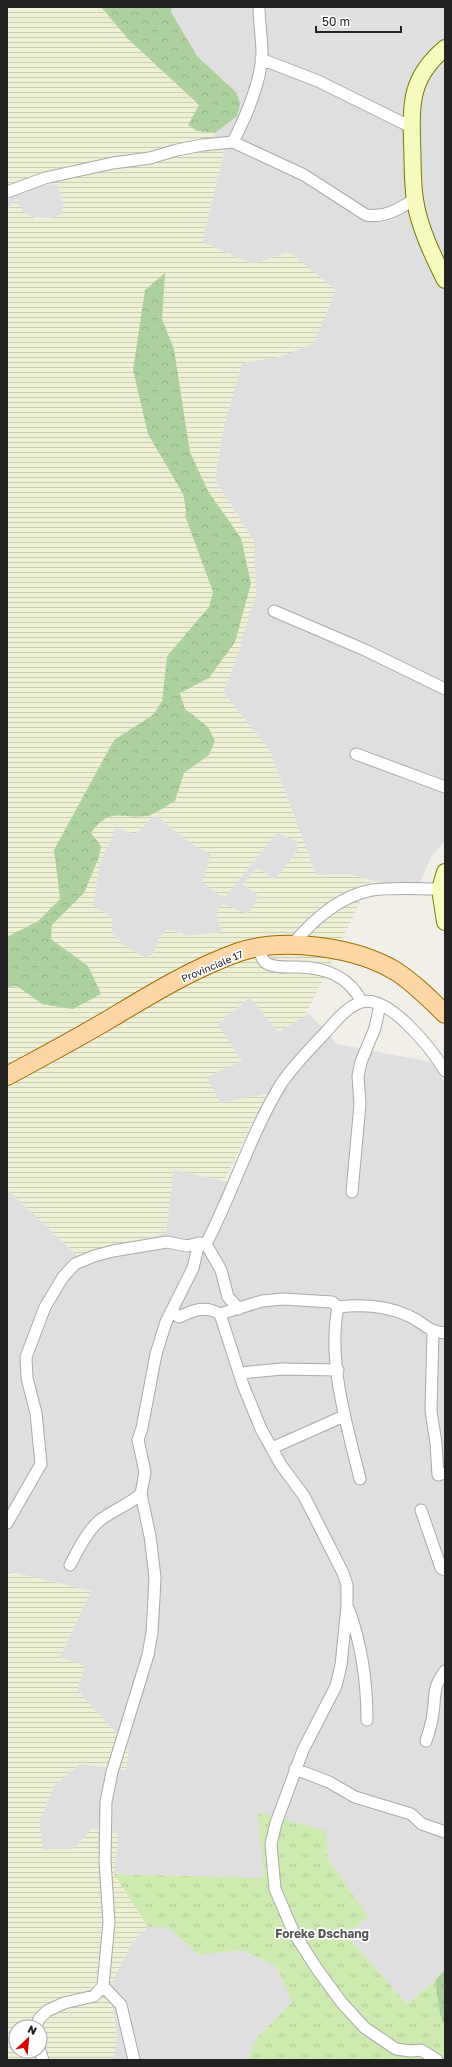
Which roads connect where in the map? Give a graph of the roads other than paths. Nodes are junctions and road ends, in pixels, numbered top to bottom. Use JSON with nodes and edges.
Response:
{"nodes":[{"id":1,"x":258,"y":7,"type":"edge"},
{"id":2,"x":445,"y":48,"type":"edge"},
{"id":3,"x":261,"y":59,"type":"junction"},
{"id":4,"x":411,"y":127,"type":"junction"},
{"id":5,"x":233,"y":142,"type":"junction"},
{"id":6,"x":7,"y":192,"type":"edge"},
{"id":7,"x":415,"y":199,"type":"junction"},
{"id":8,"x":445,"y":280,"type":"edge"},
{"id":9,"x":274,"y":611,"type":"dead end"},
{"id":10,"x":445,"y":689,"type":"edge"},
{"id":11,"x":356,"y":754,"type":"dead end"},
{"id":12,"x":445,"y":787,"type":"edge"},
{"id":13,"x":445,"y":872,"type":"edge"},
{"id":14,"x":440,"y":889,"type":"junction"},
{"id":15,"x":445,"y":922,"type":"edge"},
{"id":16,"x":292,"y":946,"type":"junction"},
{"id":17,"x":259,"y":949,"type":"junction"},
{"id":18,"x":362,"y":1002,"type":"junction"},
{"id":19,"x":380,"y":1005,"type":"junction"},
{"id":20,"x":445,"y":1014,"type":"edge"},
{"id":21,"x":445,"y":1071,"type":"edge"},
{"id":22,"x":7,"y":1076,"type":"edge"},
{"id":23,"x":352,"y":1192,"type":"dead end"},
{"id":24,"x":202,"y":1243,"type":"junction"},
{"id":25,"x":338,"y":1307,"type":"junction"},
{"id":26,"x":239,"y":1309,"type":"junction"},
{"id":27,"x":171,"y":1311,"type":"junction"},
{"id":28,"x":220,"y":1314,"type":"junction"},
{"id":29,"x":433,"y":1332,"type":"junction"},
{"id":30,"x":445,"y":1333,"type":"edge"},
{"id":31,"x":338,"y":1370,"type":"junction"},
{"id":32,"x":239,"y":1373,"type":"junction"},
{"id":33,"x":344,"y":1416,"type":"junction"},
{"id":34,"x":272,"y":1448,"type":"junction"},
{"id":35,"x":445,"y":1473,"type":"edge"},
{"id":36,"x":360,"y":1479,"type":"dead end"},
{"id":37,"x":140,"y":1494,"type":"junction"},
{"id":38,"x":421,"y":1510,"type":"dead end"},
{"id":39,"x":7,"y":1523,"type":"edge"},
{"id":40,"x":70,"y":1565,"type":"dead end"},
{"id":41,"x":445,"y":1570,"type":"edge"},
{"id":42,"x":347,"y":1606,"type":"junction"},
{"id":43,"x":445,"y":1671,"type":"edge"},
{"id":44,"x":367,"y":1720,"type":"dead end"},
{"id":45,"x":426,"y":1741,"type":"dead end"},
{"id":46,"x":295,"y":1769,"type":"junction"},
{"id":47,"x":445,"y":1832,"type":"edge"},
{"id":48,"x":103,"y":1986,"type":"junction"},
{"id":49,"x":39,"y":2019,"type":"edge"},
{"id":50,"x":134,"y":2060,"type":"edge"},
{"id":51,"x":437,"y":2060,"type":"edge"}],
"edges":[{"from":1,"to":3,"type":"street"},
{"from":2,"to":4,"type":"street"},
{"from":3,"to":4,"type":"street"},
{"from":3,"to":5,"type":"street"},
{"from":4,"to":7,"type":"street"},
{"from":5,"to":6,"type":"street"},
{"from":5,"to":7,"type":"street"},
{"from":7,"to":8,"type":"street"},
{"from":9,"to":10,"type":"street"},
{"from":11,"to":12,"type":"street"},
{"from":13,"to":14,"type":"street"},
{"from":14,"to":15,"type":"street"},
{"from":14,"to":16,"type":"street"},
{"from":16,"to":17,"type":"main road","name":"Provinciale 17"},
{"from":16,"to":20,"type":"main road","name":"Provinciale 17"},
{"from":17,"to":18,"type":"street"},
{"from":17,"to":22,"type":"main road","name":"Provinciale 17"},
{"from":18,"to":19,"type":"street"},
{"from":18,"to":24,"type":"street"},
{"from":19,"to":21,"type":"street"},
{"from":19,"to":23,"type":"street"},
{"from":24,"to":26,"type":"street"},
{"from":24,"to":27,"type":"street"},
{"from":24,"to":39,"type":"street"},
{"from":25,"to":26,"type":"street"},
{"from":25,"to":29,"type":"street"},
{"from":25,"to":31,"type":"street"},
{"from":26,"to":28,"type":"street"},
{"from":27,"to":28,"type":"street"},
{"from":27,"to":37,"type":"street"},
{"from":28,"to":32,"type":"street"},
{"from":29,"to":30,"type":"street"},
{"from":29,"to":35,"type":"street"},
{"from":31,"to":32,"type":"street"},
{"from":31,"to":33,"type":"street"},
{"from":32,"to":34,"type":"street"},
{"from":33,"to":34,"type":"street"},
{"from":33,"to":36,"type":"street"},
{"from":34,"to":42,"type":"street"},
{"from":37,"to":40,"type":"street"},
{"from":37,"to":48,"type":"street"},
{"from":38,"to":41,"type":"street"},
{"from":42,"to":44,"type":"street"},
{"from":42,"to":46,"type":"street"},
{"from":43,"to":45,"type":"street"},
{"from":46,"to":47,"type":"street"},
{"from":46,"to":51,"type":"street"},
{"from":48,"to":49,"type":"street"},
{"from":48,"to":50,"type":"street"}]}
